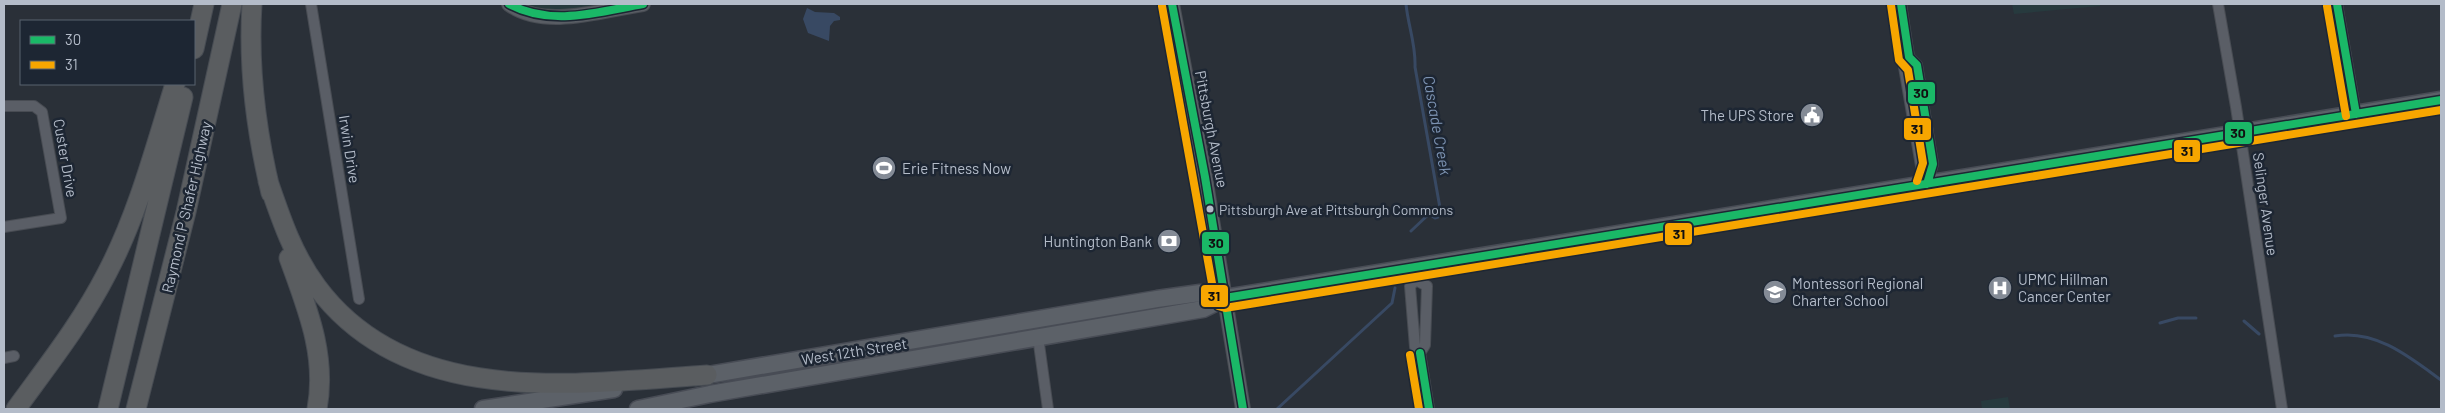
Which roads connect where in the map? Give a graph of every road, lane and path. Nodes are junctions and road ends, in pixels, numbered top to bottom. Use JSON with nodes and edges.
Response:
{"nodes":[{"id":1,"x":200,"y":4,"type":"edge"},
{"id":2,"x":204,"y":4,"type":"edge"},
{"id":3,"x":232,"y":4,"type":"edge"},
{"id":4,"x":252,"y":4,"type":"edge"},
{"id":5,"x":311,"y":4,"type":"edge"},
{"id":6,"x":509,"y":4,"type":"edge"},
{"id":7,"x":643,"y":4,"type":"edge"},
{"id":8,"x":1172,"y":4,"type":"edge"},
{"id":9,"x":1902,"y":4,"type":"edge"},
{"id":10,"x":2218,"y":4,"type":"edge"},
{"id":11,"x":2338,"y":4,"type":"edge"},
{"id":12,"x":195,"y":20,"type":"edge"},
{"id":13,"x":195,"y":44,"type":"edge"},
{"id":14,"x":175,"y":85,"type":"edge"},
{"id":15,"x":186,"y":85,"type":"edge"},
{"id":16,"x":2441,"y":100,"type":"edge"},
{"id":17,"x":4,"y":106,"type":"edge"},
{"id":18,"x":2356,"y":114,"type":"junction"},
{"id":19,"x":2240,"y":133,"type":"junction"},
{"id":20,"x":268,"y":181,"type":"junction"},
{"id":21,"x":1927,"y":184,"type":"junction"},
{"id":22,"x":4,"y":227,"type":"edge"},
{"id":23,"x":1415,"y":274,"type":"junction"},
{"id":24,"x":359,"y":298,"type":"dead end"},
{"id":25,"x":1225,"y":298,"type":"junction"},
{"id":26,"x":1038,"y":337,"type":"junction"},
{"id":27,"x":1420,"y":353,"type":"junction"},
{"id":28,"x":707,"y":375,"type":"junction"},
{"id":29,"x":16,"y":409,"type":"edge"},
{"id":30,"x":108,"y":409,"type":"edge"},
{"id":31,"x":136,"y":409,"type":"edge"},
{"id":32,"x":317,"y":409,"type":"edge"},
{"id":33,"x":483,"y":409,"type":"edge"},
{"id":34,"x":638,"y":409,"type":"edge"},
{"id":35,"x":1048,"y":409,"type":"edge"},
{"id":36,"x":1242,"y":409,"type":"edge"},
{"id":37,"x":1429,"y":409,"type":"edge"},
{"id":38,"x":2282,"y":409,"type":"edge"}],
"edges":[{"from":1,"to":12,"type":"highway"},
{"from":2,"to":13,"type":"highway"},
{"from":3,"to":31,"type":"highway","name":"Raymond P Shafer Highway"},
{"from":4,"to":20,"type":"highway"},
{"from":5,"to":24,"type":"street","name":"Irwin Drive"},
{"from":6,"to":7,"type":"street"},
{"from":8,"to":25,"type":"street","name":"Pittsburgh Avenue"},
{"from":9,"to":21,"type":"street"},
{"from":10,"to":19,"type":"street","name":"Selinger Avenue"},
{"from":11,"to":18,"type":"street"},
{"from":14,"to":29,"type":"highway"},
{"from":15,"to":30,"type":"highway","name":"Raymond P Shafer Highway"},
{"from":16,"to":18,"type":"main road","name":"West 12th Street"},
{"from":17,"to":22,"type":"street","name":"Custer Drive"},
{"from":18,"to":19,"type":"main road","name":"West 12th Street"},
{"from":19,"to":21,"type":"main road","name":"West 12th Street"},
{"from":19,"to":38,"type":"street","name":"Selinger Avenue"},
{"from":20,"to":28,"type":"highway"},
{"from":20,"to":32,"type":"highway"},
{"from":21,"to":23,"type":"main road","name":"West 12th Street"},
{"from":23,"to":25,"type":"main road","name":"West 12th Street"},
{"from":23,"to":27,"type":"street"},
{"from":23,"to":27,"type":"street"},
{"from":25,"to":26,"type":"main road","name":"West 12th Street"},
{"from":25,"to":28,"type":"main road","name":"West 12th Street"},
{"from":25,"to":36,"type":"street","name":"Pittsburgh Avenue"},
{"from":26,"to":34,"type":"main road","name":"West 12th Street"},
{"from":26,"to":35,"type":"street"},
{"from":27,"to":37,"type":"street"},
{"from":28,"to":33,"type":"main road","name":"West 12th Street"}]}
